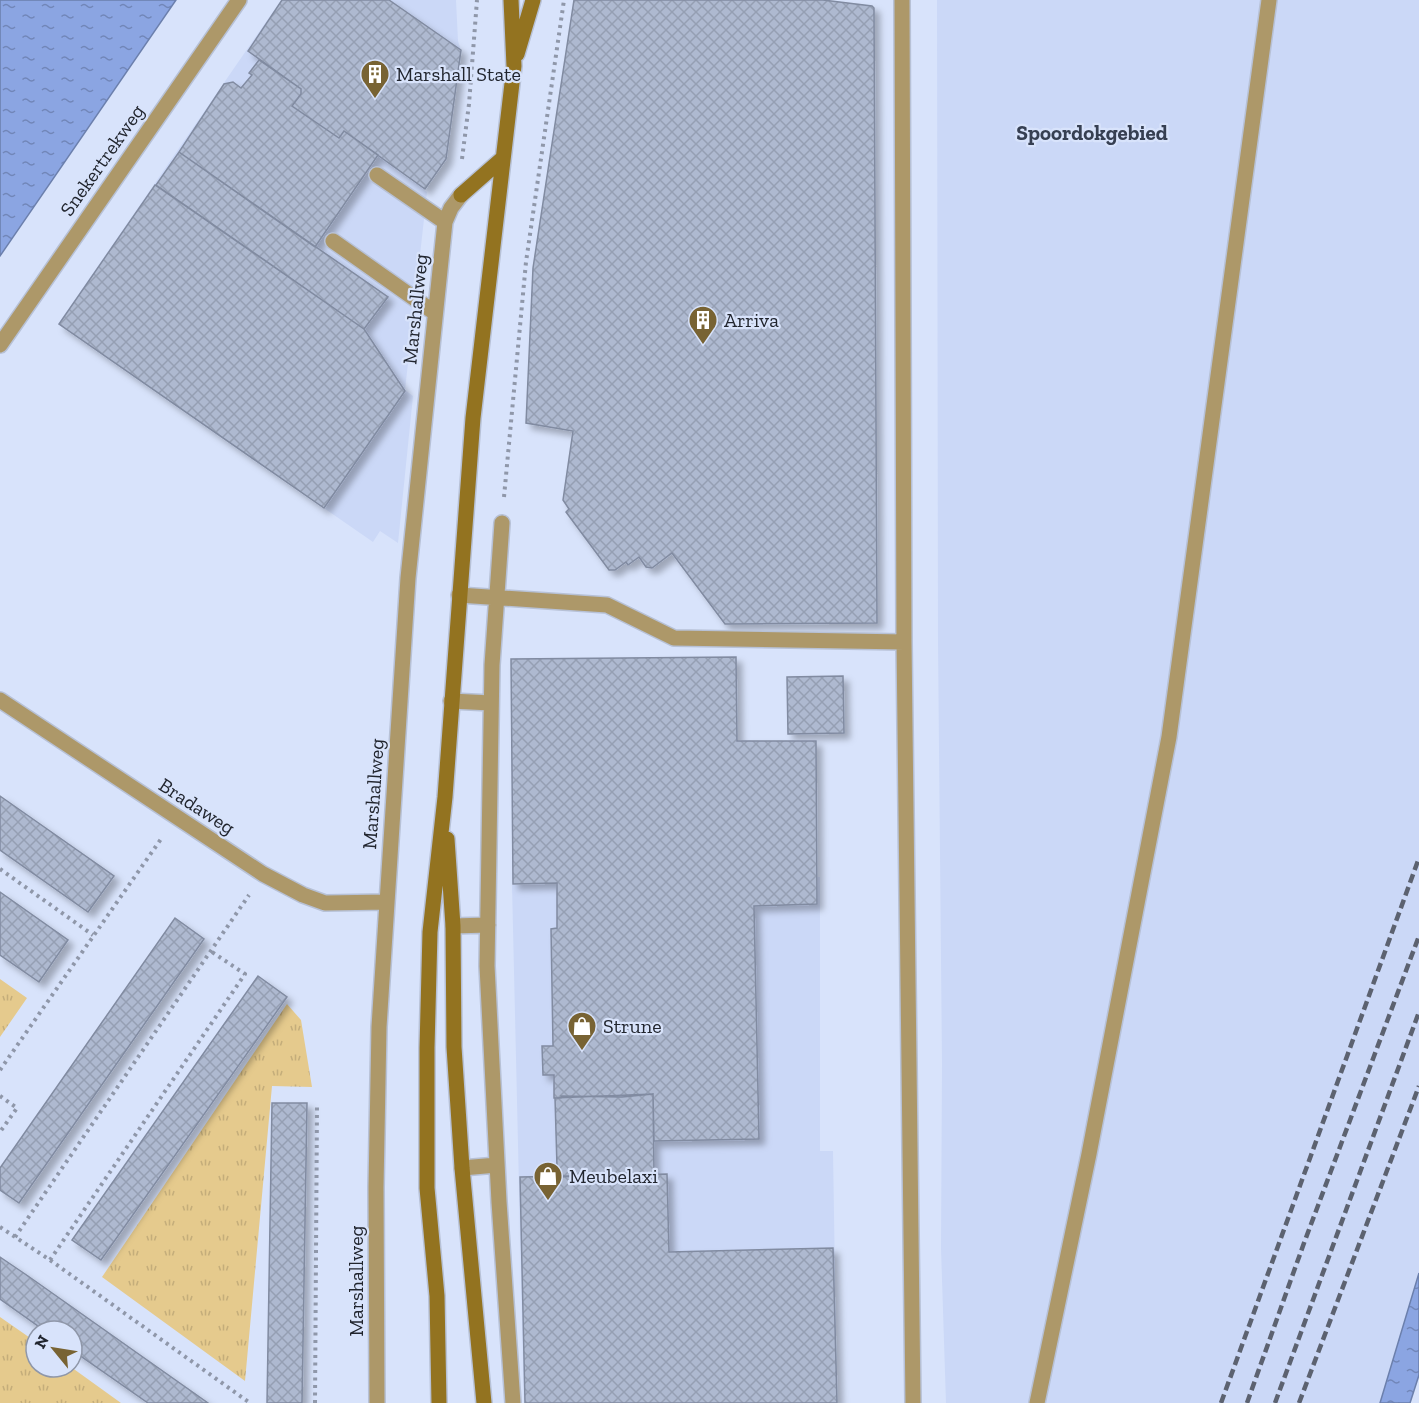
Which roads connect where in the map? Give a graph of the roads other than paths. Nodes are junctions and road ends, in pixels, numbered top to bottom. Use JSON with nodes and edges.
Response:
{"nodes":[{"id":1,"x":239,"y":0,"type":"edge"},
{"id":2,"x":510,"y":0,"type":"edge"},
{"id":3,"x":533,"y":0,"type":"edge"},
{"id":4,"x":902,"y":0,"type":"edge"},
{"id":5,"x":1269,"y":0,"type":"edge"},
{"id":6,"x":514,"y":66,"type":"junction"},
{"id":7,"x":502,"y":159,"type":"junction"},
{"id":8,"x":377,"y":176,"type":"dead end"},
{"id":9,"x":461,"y":195,"type":"joint"},
{"id":10,"x":445,"y":222,"type":"junction"},
{"id":11,"x":333,"y":241,"type":"dead end"},
{"id":12,"x":435,"y":313,"type":"junction"},
{"id":13,"x":0,"y":345,"type":"edge"},
{"id":14,"x":502,"y":523,"type":"road end"},
{"id":15,"x":459,"y":595,"type":"junction"},
{"id":16,"x":498,"y":597,"type":"junction"},
{"id":17,"x":904,"y":642,"type":"junction"},
{"id":18,"x":0,"y":700,"type":"edge"},
{"id":19,"x":451,"y":701,"type":"junction"},
{"id":20,"x":490,"y":703,"type":"junction"},
{"id":21,"x":445,"y":797,"type":"junction"},
{"id":22,"x":387,"y":902,"type":"junction"},
{"id":23,"x":488,"y":925,"type":"junction"},
{"id":24,"x":453,"y":926,"type":"junction"},
{"id":25,"x":497,"y":1165,"type":"junction"},
{"id":26,"x":462,"y":1168,"type":"junction"},
{"id":27,"x":377,"y":1403,"type":"edge"},
{"id":28,"x":438,"y":1403,"type":"edge"},
{"id":29,"x":484,"y":1403,"type":"edge"},
{"id":30,"x":513,"y":1403,"type":"edge"},
{"id":31,"x":913,"y":1403,"type":"edge"},
{"id":32,"x":1037,"y":1403,"type":"edge"}],
"edges":[{"from":1,"to":13,"type":"street","name":"Snekertrekweg"},
{"from":2,"to":6,"type":"main road"},
{"from":3,"to":6,"type":"main road"},
{"from":4,"to":17,"type":"street"},
{"from":5,"to":32,"type":"street"},
{"from":6,"to":7,"type":"main road"},
{"from":7,"to":9,"type":"main road"},
{"from":7,"to":15,"type":"main road"},
{"from":8,"to":10,"type":"street"},
{"from":9,"to":10,"type":"street","name":"Marshallweg"},
{"from":10,"to":12,"type":"street","name":"Marshallweg"},
{"from":11,"to":12,"type":"street"},
{"from":12,"to":22,"type":"street","name":"Marshallweg"},
{"from":14,"to":16,"type":"street"},
{"from":15,"to":16,"type":"street"},
{"from":15,"to":19,"type":"main road"},
{"from":16,"to":17,"type":"street"},
{"from":16,"to":20,"type":"street"},
{"from":17,"to":31,"type":"street"},
{"from":18,"to":22,"type":"street","name":"Bradaweg"},
{"from":19,"to":20,"type":"street"},
{"from":19,"to":21,"type":"main road"},
{"from":20,"to":23,"type":"street"},
{"from":21,"to":24,"type":"main road"},
{"from":21,"to":28,"type":"main road"},
{"from":22,"to":27,"type":"street","name":"Marshallweg"},
{"from":23,"to":24,"type":"street"},
{"from":23,"to":25,"type":"street"},
{"from":24,"to":26,"type":"main road"},
{"from":25,"to":26,"type":"street"},
{"from":25,"to":30,"type":"street"},
{"from":26,"to":29,"type":"main road"}]}
